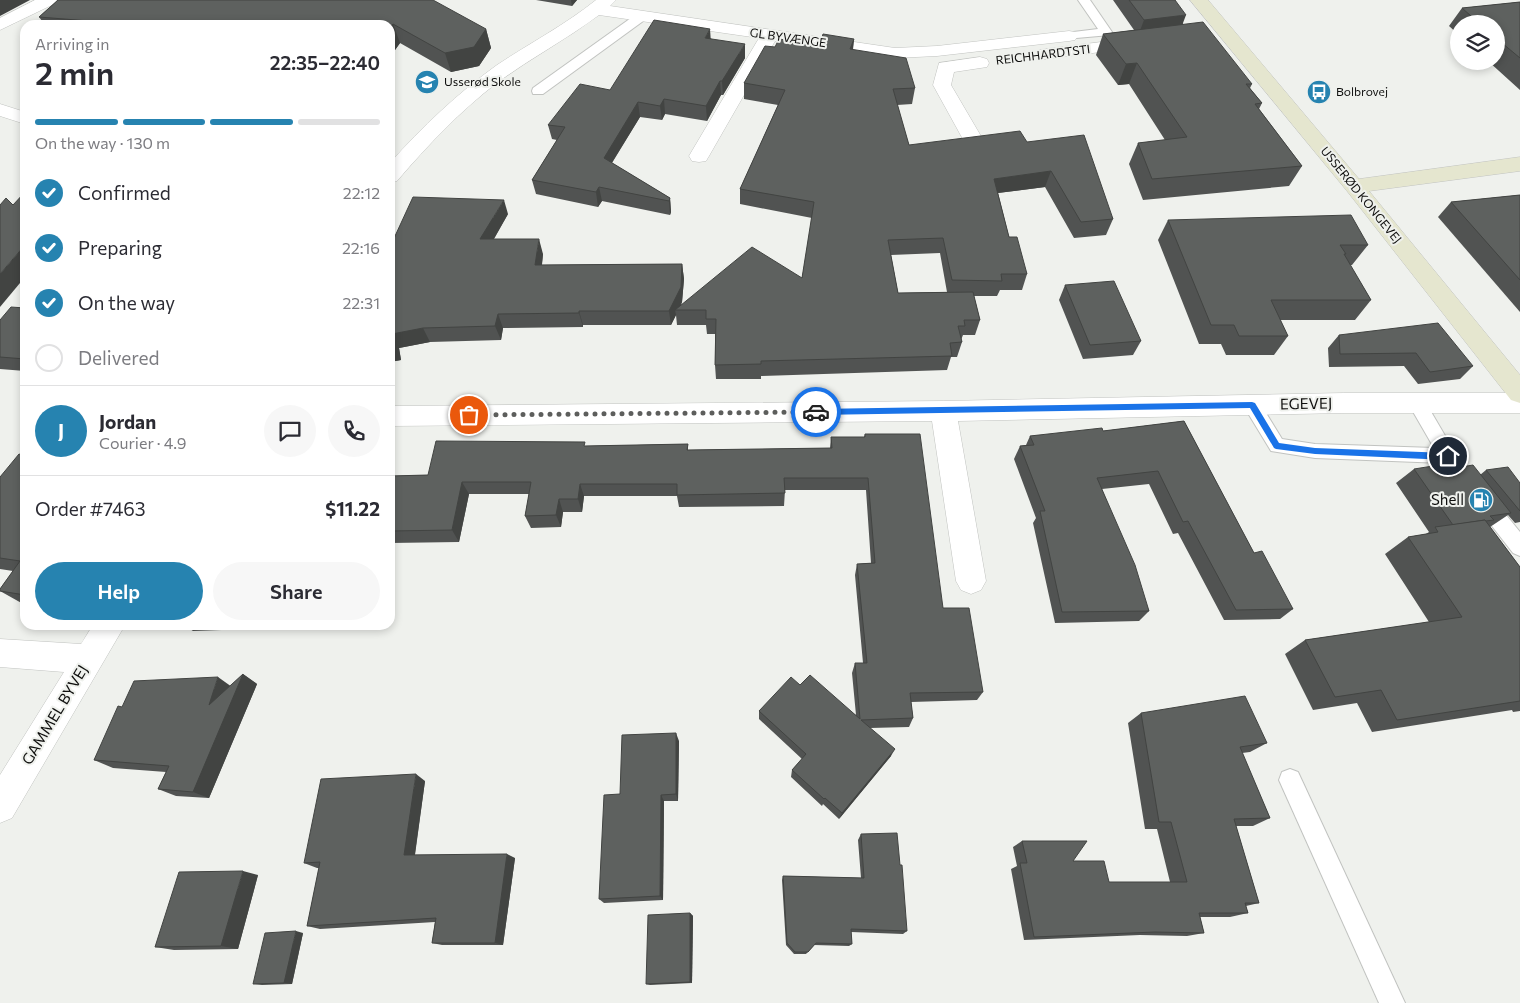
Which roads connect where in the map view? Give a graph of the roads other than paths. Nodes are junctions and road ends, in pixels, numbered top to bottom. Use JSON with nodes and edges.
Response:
{"nodes":[{"id":1,"x":48,"y":0,"type":"edge"},
{"id":2,"x":1084,"y":0,"type":"edge"},
{"id":3,"x":1199,"y":0,"type":"edge"},
{"id":4,"x":602,"y":4,"type":"edge"},
{"id":5,"x":642,"y":16,"type":"junction"},
{"id":6,"x":0,"y":26,"type":"edge"},
{"id":7,"x":769,"y":36,"type":"junction"},
{"id":8,"x":1069,"y":36,"type":"joint"},
{"id":9,"x":1148,"y":41,"type":"edge"},
{"id":10,"x":538,"y":91,"type":"dead end"},
{"id":11,"x":0,"y":110,"type":"edge"},
{"id":12,"x":20,"y":116,"type":"edge"},
{"id":13,"x":975,"y":143,"type":"edge"},
{"id":14,"x":699,"y":156,"type":"dead end"},
{"id":15,"x":1520,"y":164,"type":"edge"},
{"id":16,"x":395,"y":170,"type":"edge"},
{"id":17,"x":1354,"y":186,"type":"junction"},
{"id":18,"x":1520,"y":393,"type":"edge"},
{"id":19,"x":1417,"y":403,"type":"junction"},
{"id":20,"x":1520,"y":403,"type":"edge"},
{"id":21,"x":1252,"y":405,"type":"junction"},
{"id":22,"x":942,"y":411,"type":"junction"},
{"id":23,"x":395,"y":416,"type":"edge"},
{"id":24,"x":1448,"y":456,"type":"junction"},
{"id":25,"x":1520,"y":547,"type":"edge"},
{"id":26,"x":971,"y":581,"type":"dead end"},
{"id":27,"x":107,"y":630,"type":"edge"},
{"id":28,"x":0,"y":653,"type":"edge"},
{"id":29,"x":88,"y":659,"type":"junction"},
{"id":30,"x":1290,"y":780,"type":"dead end"},
{"id":31,"x":0,"y":806,"type":"edge"},
{"id":32,"x":1392,"y":1003,"type":"edge"}],
"edges":[{"from":1,"to":6,"type":"street"},
{"from":2,"to":8,"type":"lane"},
{"from":3,"to":17,"type":"main road","name":"USSERØD KONGEVEJ"},
{"from":4,"to":5,"type":"street","name":"GL BYVÆNGE"},
{"from":4,"to":16,"type":"street"},
{"from":5,"to":7,"type":"street","name":"GL BYVÆNGE"},
{"from":5,"to":10,"type":"lane"},
{"from":7,"to":8,"type":"street","name":"GL BYVÆNGE"},
{"from":7,"to":14,"type":"street"},
{"from":9,"to":13,"type":"street","name":"REICHHARDTSTI"},
{"from":11,"to":12,"type":"street"},
{"from":15,"to":17,"type":"main road"},
{"from":17,"to":18,"type":"main road","name":"USSERØD KONGEVEJ"},
{"from":19,"to":20,"type":"street","name":"EGEVEJ"},
{"from":19,"to":21,"type":"street","name":"EGEVEJ"},
{"from":19,"to":24,"type":"lane"},
{"from":21,"to":22,"type":"street","name":"EGEVEJ"},
{"from":21,"to":24,"type":"lane"},
{"from":22,"to":23,"type":"street","name":"EGEVEJ"},
{"from":22,"to":26,"type":"street"},
{"from":24,"to":25,"type":"lane"},
{"from":27,"to":29,"type":"street","name":"GAMMEL BYVEJ"},
{"from":28,"to":29,"type":"street"},
{"from":29,"to":31,"type":"street","name":"GAMMEL BYVEJ"},
{"from":30,"to":32,"type":"lane"}]}
